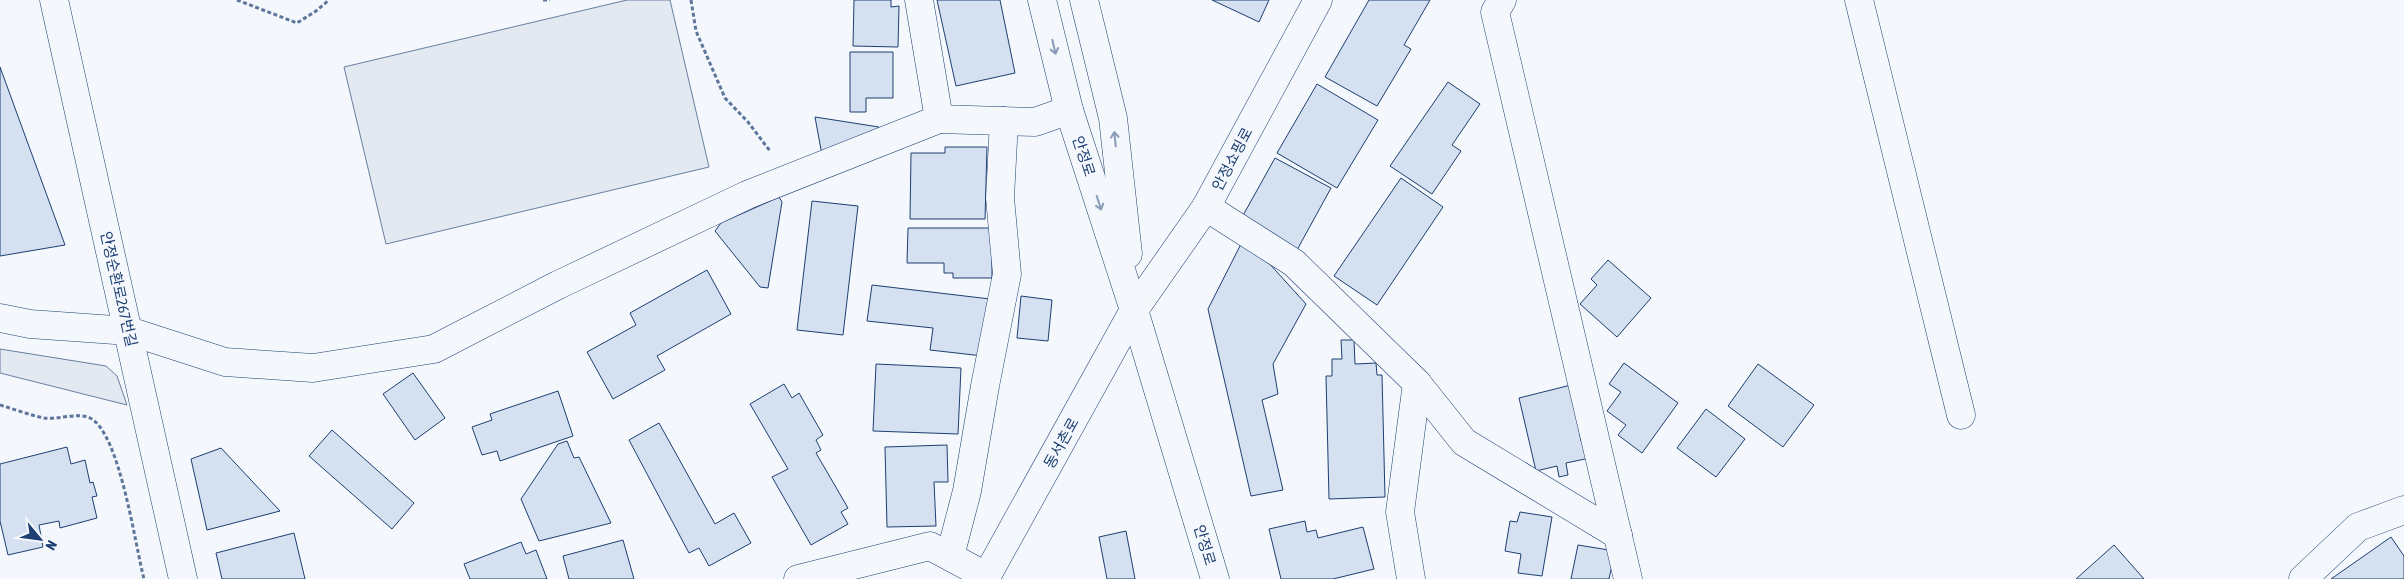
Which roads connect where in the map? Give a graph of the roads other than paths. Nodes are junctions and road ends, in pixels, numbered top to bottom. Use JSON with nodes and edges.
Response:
{"nodes":[{"id":1,"x":54,"y":0,"type":"edge"},
{"id":2,"x":919,"y":0,"type":"edge"},
{"id":3,"x":1042,"y":0,"type":"edge"},
{"id":4,"x":1084,"y":0,"type":"edge"},
{"id":5,"x":1318,"y":0,"type":"edge"},
{"id":6,"x":1502,"y":0,"type":"edge"},
{"id":7,"x":1859,"y":0,"type":"edge"},
{"id":8,"x":1069,"y":110,"type":"junction"},
{"id":9,"x":939,"y":118,"type":"junction"},
{"id":10,"x":1004,"y":121,"type":"junction"},
{"id":11,"x":1206,"y":207,"type":"junction"},
{"id":12,"x":1134,"y":310,"type":"junction"},
{"id":13,"x":0,"y":318,"type":"edge"},
{"id":14,"x":129,"y":331,"type":"junction"},
{"id":15,"x":1417,"y":383,"type":"junction"},
{"id":16,"x":1961,"y":415,"type":"dead end"},
{"id":17,"x":2404,"y":510,"type":"edge"},
{"id":18,"x":1618,"y":536,"type":"junction"},
{"id":19,"x":950,"y":556,"type":"junction"},
{"id":20,"x":985,"y":577,"type":"edge"},
{"id":21,"x":183,"y":579,"type":"edge"},
{"id":22,"x":798,"y":579,"type":"edge"},
{"id":23,"x":1215,"y":579,"type":"edge"},
{"id":24,"x":1411,"y":579,"type":"edge"},
{"id":25,"x":1628,"y":579,"type":"edge"},
{"id":26,"x":2303,"y":579,"type":"edge"}],
"edges":[{"from":1,"to":14,"type":"street","name":"안정순환로267번길"},
{"from":2,"to":9,"type":"street"},
{"from":3,"to":8,"type":"street","name":"안정로","one_way":true},
{"from":12,"to":4,"type":"street","name":"안정로","one_way":true},
{"from":5,"to":11,"type":"street","name":"안정쇼핑로"},
{"from":6,"to":18,"type":"street"},
{"from":7,"to":16,"type":"street"},
{"from":8,"to":10,"type":"street"},
{"from":8,"to":12,"type":"street","name":"안정로","one_way":true},
{"from":9,"to":10,"type":"street"},
{"from":9,"to":14,"type":"street"},
{"from":10,"to":19,"type":"street"},
{"from":11,"to":12,"type":"street","name":"안정쇼핑로"},
{"from":11,"to":15,"type":"street"},
{"from":12,"to":20,"type":"street","name":"동서촌로"},
{"from":12,"to":23,"type":"street","name":"안정로"},
{"from":13,"to":14,"type":"street"},
{"from":14,"to":21,"type":"street","name":"안정순환로267번길"},
{"from":15,"to":18,"type":"street"},
{"from":15,"to":24,"type":"street"},
{"from":17,"to":26,"type":"street"},
{"from":18,"to":25,"type":"street"},
{"from":19,"to":20,"type":"street","name":"동서촌로"},
{"from":19,"to":22,"type":"street","name":"동서촌로"}]}
